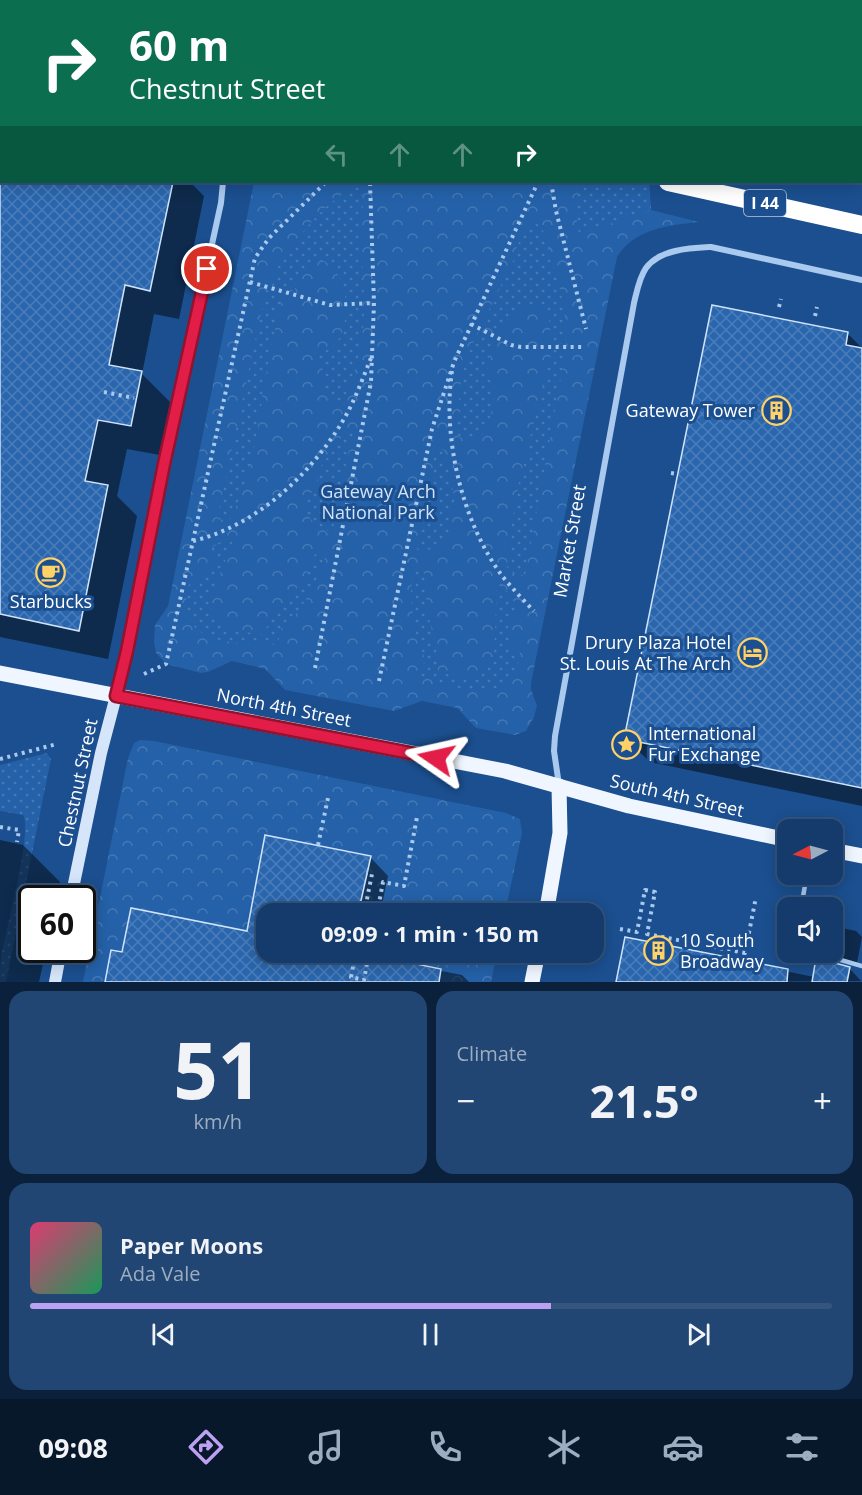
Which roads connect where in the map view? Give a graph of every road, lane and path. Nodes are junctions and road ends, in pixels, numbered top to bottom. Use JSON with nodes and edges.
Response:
{"nodes":[{"id":1,"x":223,"y":183,"type":"edge"},
{"id":2,"x":325,"y":183,"type":"edge"},
{"id":3,"x":370,"y":183,"type":"edge"},
{"id":4,"x":538,"y":183,"type":"edge"},
{"id":5,"x":550,"y":183,"type":"edge"},
{"id":6,"x":673,"y":183,"type":"edge"},
{"id":7,"x":862,"y":225,"type":"edge"},
{"id":8,"x":862,"y":280,"type":"edge"},
{"id":9,"x":250,"y":282,"type":"junction"},
{"id":10,"x":781,"y":298,"type":"dead end"},
{"id":11,"x":374,"y":303,"type":"junction"},
{"id":12,"x":779,"y":307,"type":"dead end"},
{"id":13,"x":817,"y":307,"type":"dead end"},
{"id":14,"x":815,"y":316,"type":"dead end"},
{"id":15,"x":471,"y":324,"type":"junction"},
{"id":16,"x":586,"y":329,"type":"dead end"},
{"id":17,"x":582,"y":346,"type":"dead end"},
{"id":18,"x":373,"y":353,"type":"junction"},
{"id":19,"x":454,"y":362,"type":"junction"},
{"id":20,"x":104,"y":392,"type":"dead end"},
{"id":21,"x":134,"y":398,"type":"dead end"},
{"id":22,"x":671,"y":472,"type":"dead end"},
{"id":23,"x":678,"y":474,"type":"dead end"},
{"id":24,"x":193,"y":541,"type":"junction"},
{"id":25,"x":534,"y":611,"type":"dead end"},
{"id":26,"x":166,"y":664,"type":"dead end"},
{"id":27,"x":315,"y":668,"type":"dead end"},
{"id":28,"x":0,"y":673,"type":"edge"},
{"id":29,"x":379,"y":681,"type":"dead end"},
{"id":30,"x":116,"y":696,"type":"junction"},
{"id":31,"x":57,"y":744,"type":"dead end"},
{"id":32,"x":0,"y":759,"type":"edge"},
{"id":33,"x":559,"y":786,"type":"junction"},
{"id":34,"x":328,"y":798,"type":"dead end"},
{"id":35,"x":417,"y":817,"type":"dead end"},
{"id":36,"x":0,"y":827,"type":"edge"},
{"id":37,"x":777,"y":838,"type":"edge"},
{"id":38,"x":17,"y":842,"type":"dead end"},
{"id":39,"x":318,"y":845,"type":"dead end"},
{"id":40,"x":843,"y":852,"type":"edge"},
{"id":41,"x":862,"y":856,"type":"edge"},
{"id":42,"x":366,"y":873,"type":"dead end"},
{"id":43,"x":74,"y":885,"type":"edge"},
{"id":44,"x":756,"y":897,"type":"dead end"},
{"id":45,"x":366,"y":903,"type":"edge"},
{"id":46,"x":379,"y":903,"type":"edge"},
{"id":47,"x":548,"y":903,"type":"edge"},
{"id":48,"x":620,"y":929,"type":"dead end"},
{"id":49,"x":843,"y":961,"type":"edge"},
{"id":50,"x":59,"y":963,"type":"edge"},
{"id":51,"x":354,"y":963,"type":"edge"},
{"id":52,"x":367,"y":963,"type":"edge"},
{"id":53,"x":536,"y":963,"type":"edge"},
{"id":54,"x":862,"y":966,"type":"edge"},
{"id":55,"x":55,"y":982,"type":"edge"},
{"id":56,"x":532,"y":982,"type":"edge"}],
"edges":[{"from":1,"to":30,"type":"street","name":"Chestnut Street"},
{"from":2,"to":9,"type":"path"},
{"from":3,"to":11,"type":"path"},
{"from":4,"to":15,"type":"path"},
{"from":5,"to":16,"type":"path"},
{"from":6,"to":7,"type":"highway","number":"I 44"},
{"from":8,"to":33,"type":"street","name":"Market Street"},
{"from":9,"to":11,"type":"path"},
{"from":9,"to":24,"type":"path"},
{"from":10,"to":12,"type":"path"},
{"from":11,"to":18,"type":"path"},
{"from":13,"to":14,"type":"path"},
{"from":15,"to":17,"type":"path"},
{"from":15,"to":19,"type":"path"},
{"from":18,"to":24,"type":"path"},
{"from":18,"to":27,"type":"path"},
{"from":19,"to":25,"type":"path"},
{"from":19,"to":29,"type":"path"},
{"from":20,"to":21,"type":"path"},
{"from":22,"to":23,"type":"path"},
{"from":24,"to":26,"type":"path"},
{"from":28,"to":30,"type":"main road","name":"North 4th Street"},
{"from":30,"to":33,"type":"main road","name":"North 4th Street"},
{"from":30,"to":43,"type":"street","name":"Chestnut Street"},
{"from":31,"to":32,"type":"path"},
{"from":33,"to":37,"type":"main road","name":"South 4th Street"},
{"from":33,"to":47,"type":"main road","name":"Market Street"},
{"from":34,"to":39,"type":"path"},
{"from":35,"to":46,"type":"path"},
{"from":36,"to":38,"type":"path"},
{"from":40,"to":41,"type":"main road"},
{"from":42,"to":45,"type":"path"},
{"from":44,"to":48,"type":"path"},
{"from":49,"to":54,"type":"lane"},
{"from":50,"to":55,"type":"street"},
{"from":51,"to":52,"type":"path"},
{"from":53,"to":56,"type":"main road"}]}
